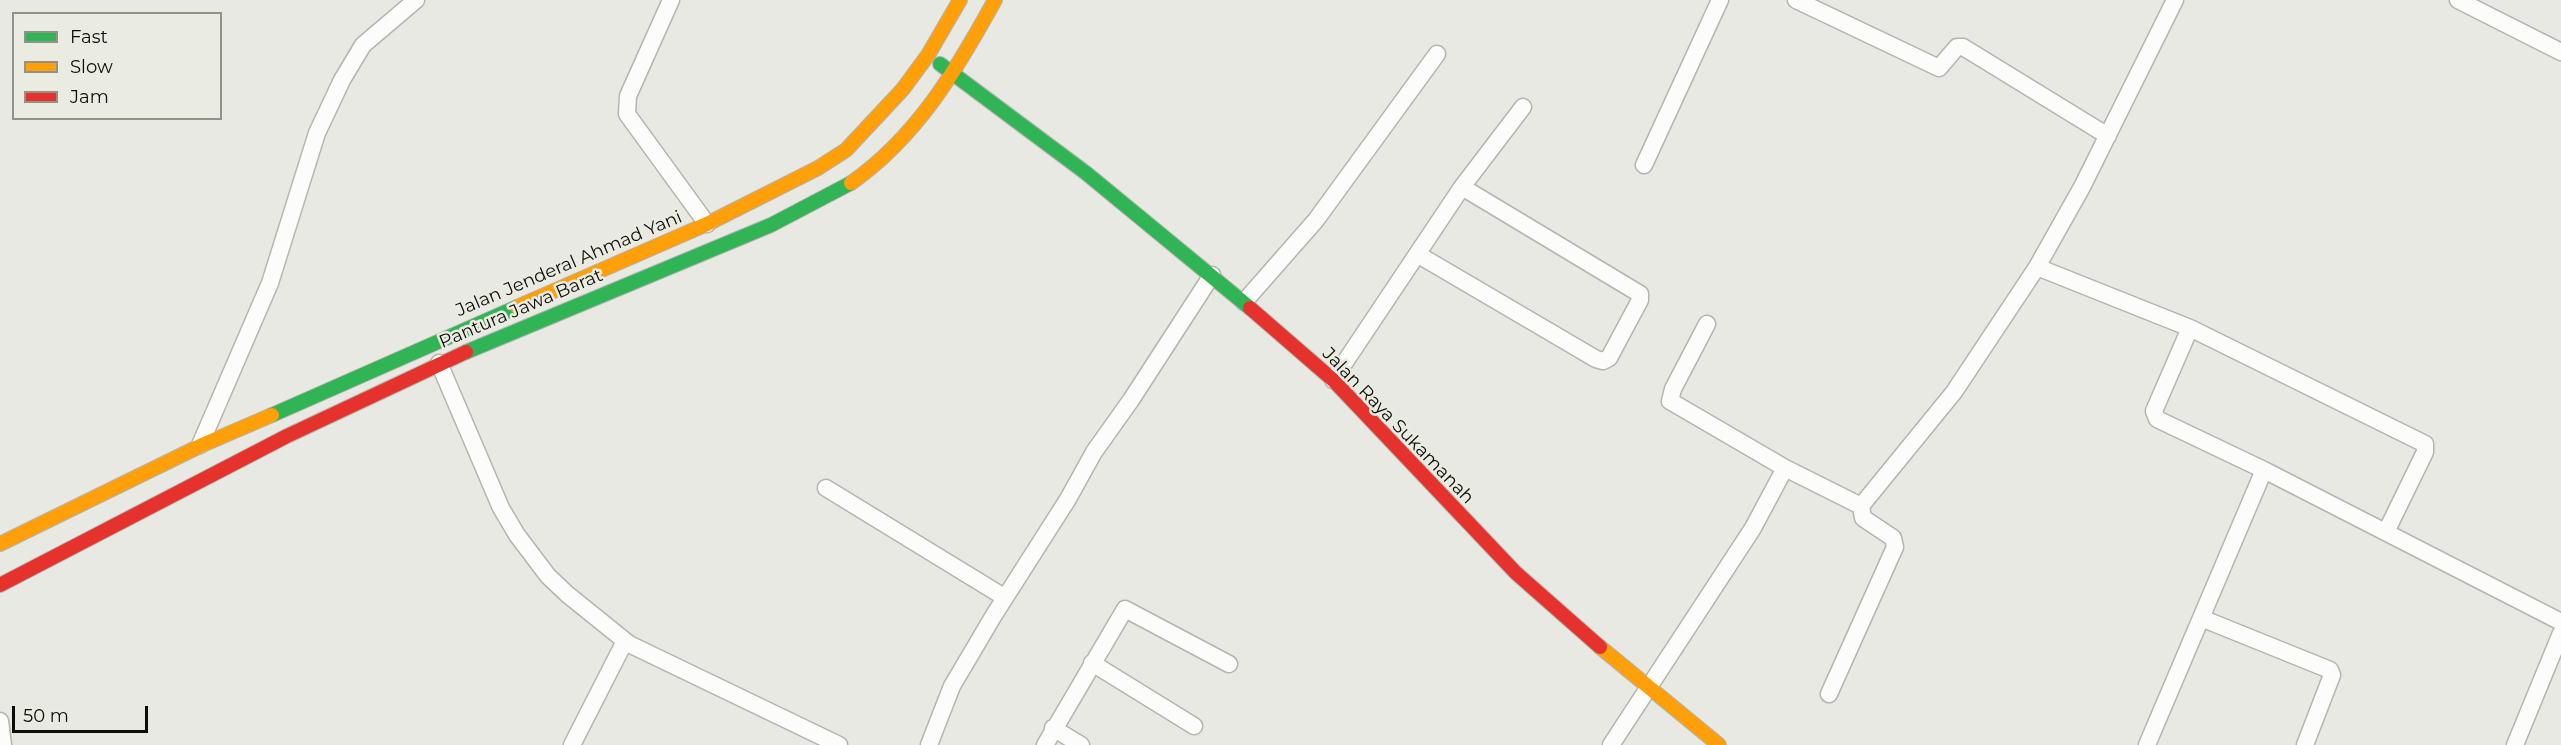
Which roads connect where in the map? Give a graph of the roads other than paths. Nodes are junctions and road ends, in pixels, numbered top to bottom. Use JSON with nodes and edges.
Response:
{"nodes":[{"id":1,"x":416,"y":0,"type":"edge"},
{"id":2,"x":671,"y":0,"type":"edge"},
{"id":3,"x":960,"y":0,"type":"edge"},
{"id":4,"x":994,"y":0,"type":"edge"},
{"id":5,"x":1720,"y":0,"type":"edge"},
{"id":6,"x":1796,"y":0,"type":"edge"},
{"id":7,"x":2175,"y":0,"type":"edge"},
{"id":8,"x":2458,"y":0,"type":"edge"},
{"id":9,"x":2476,"y":4,"type":"edge"},
{"id":10,"x":2561,"y":52,"type":"edge"},
{"id":11,"x":928,"y":54,"type":"junction"},
{"id":12,"x":1437,"y":54,"type":"dead end"},
{"id":13,"x":953,"y":73,"type":"junction"},
{"id":14,"x":1523,"y":107,"type":"dead end"},
{"id":15,"x":2108,"y":136,"type":"junction"},
{"id":16,"x":1644,"y":165,"type":"dead end"},
{"id":17,"x":1462,"y":187,"type":"junction"},
{"id":18,"x":707,"y":224,"type":"junction"},
{"id":19,"x":1418,"y":254,"type":"junction"},
{"id":20,"x":2037,"y":267,"type":"junction"},
{"id":21,"x":1212,"y":274,"type":"junction"},
{"id":22,"x":1244,"y":302,"type":"junction"},
{"id":23,"x":1707,"y":324,"type":"dead end"},
{"id":24,"x":2190,"y":328,"type":"junction"},
{"id":25,"x":439,"y":363,"type":"junction"},
{"id":26,"x":1333,"y":380,"type":"junction"},
{"id":27,"x":200,"y":446,"type":"junction"},
{"id":28,"x":1785,"y":468,"type":"junction"},
{"id":29,"x":2264,"y":470,"type":"junction"},
{"id":30,"x":826,"y":488,"type":"dead end"},
{"id":31,"x":1861,"y":506,"type":"junction"},
{"id":32,"x":2386,"y":532,"type":"junction"},
{"id":33,"x":0,"y":544,"type":"edge"},
{"id":34,"x":0,"y":585,"type":"edge"},
{"id":35,"x":1004,"y":597,"type":"junction"},
{"id":36,"x":2201,"y":618,"type":"junction"},
{"id":37,"x":2561,"y":622,"type":"edge"},
{"id":38,"x":2561,"y":633,"type":"edge"},
{"id":39,"x":625,"y":641,"type":"junction"},
{"id":40,"x":1092,"y":663,"type":"junction"},
{"id":41,"x":1229,"y":664,"type":"dead end"},
{"id":42,"x":1647,"y":687,"type":"junction"},
{"id":43,"x":1829,"y":694,"type":"dead end"},
{"id":44,"x":0,"y":721,"type":"edge"},
{"id":45,"x":1194,"y":726,"type":"dead end"},
{"id":46,"x":1053,"y":728,"type":"junction"},
{"id":47,"x":3,"y":745,"type":"edge"},
{"id":48,"x":572,"y":745,"type":"edge"},
{"id":49,"x":839,"y":745,"type":"edge"},
{"id":50,"x":929,"y":745,"type":"edge"},
{"id":51,"x":1045,"y":745,"type":"edge"},
{"id":52,"x":1081,"y":745,"type":"edge"},
{"id":53,"x":1611,"y":745,"type":"edge"},
{"id":54,"x":1719,"y":745,"type":"edge"},
{"id":55,"x":2147,"y":745,"type":"edge"},
{"id":56,"x":2305,"y":745,"type":"edge"},
{"id":57,"x":2515,"y":745,"type":"edge"}],
"edges":[{"from":1,"to":27,"type":"street"},
{"from":2,"to":18,"type":"street"},
{"from":3,"to":11,"type":"main road","name":"Jalan Jenderal Ahmad Yani"},
{"from":4,"to":13,"type":"main road","name":"Pantura Jawa Barat"},
{"from":5,"to":16,"type":"street"},
{"from":6,"to":15,"type":"street"},
{"from":7,"to":15,"type":"street"},
{"from":8,"to":9,"type":"street"},
{"from":9,"to":10,"type":"street"},
{"from":11,"to":13,"type":"main road","name":"Jalan Raya Sukamanah"},
{"from":11,"to":18,"type":"main road","name":"Jalan Jenderal Ahmad Yani"},
{"from":12,"to":22,"type":"street"},
{"from":13,"to":21,"type":"main road","name":"Jalan Raya Sukamanah"},
{"from":13,"to":25,"type":"main road","name":"Pantura Jawa Barat"},
{"from":14,"to":17,"type":"street"},
{"from":15,"to":20,"type":"street"},
{"from":17,"to":19,"type":"street"},
{"from":17,"to":19,"type":"street"},
{"from":18,"to":27,"type":"main road","name":"Jalan Jenderal Ahmad Yani"},
{"from":19,"to":26,"type":"street"},
{"from":20,"to":24,"type":"street"},
{"from":20,"to":31,"type":"street"},
{"from":21,"to":22,"type":"main road","name":"Jalan Raya Sukamanah"},
{"from":21,"to":35,"type":"street"},
{"from":22,"to":26,"type":"main road","name":"Jalan Raya Sukamanah"},
{"from":23,"to":28,"type":"street"},
{"from":24,"to":29,"type":"street"},
{"from":24,"to":32,"type":"street"},
{"from":25,"to":34,"type":"main road","name":"Pantura Jawa Barat"},
{"from":25,"to":39,"type":"street"},
{"from":26,"to":42,"type":"main road","name":"Jalan Raya Sukamanah"},
{"from":27,"to":33,"type":"main road","name":"Jalan Jenderal Ahmad Yani"},
{"from":28,"to":31,"type":"street"},
{"from":28,"to":42,"type":"street"},
{"from":29,"to":32,"type":"street"},
{"from":29,"to":36,"type":"street"},
{"from":30,"to":35,"type":"street"},
{"from":31,"to":43,"type":"street"},
{"from":32,"to":37,"type":"street"},
{"from":35,"to":50,"type":"street"},
{"from":36,"to":55,"type":"street"},
{"from":36,"to":56,"type":"street"},
{"from":38,"to":57,"type":"street"},
{"from":39,"to":48,"type":"street"},
{"from":39,"to":49,"type":"street"},
{"from":40,"to":41,"type":"street"},
{"from":40,"to":45,"type":"street"},
{"from":40,"to":46,"type":"street"},
{"from":42,"to":53,"type":"street"},
{"from":42,"to":54,"type":"main road","name":"Jalan Raya Sukamanah"},
{"from":44,"to":47,"type":"street"},
{"from":46,"to":51,"type":"street"},
{"from":46,"to":52,"type":"street"}]}
